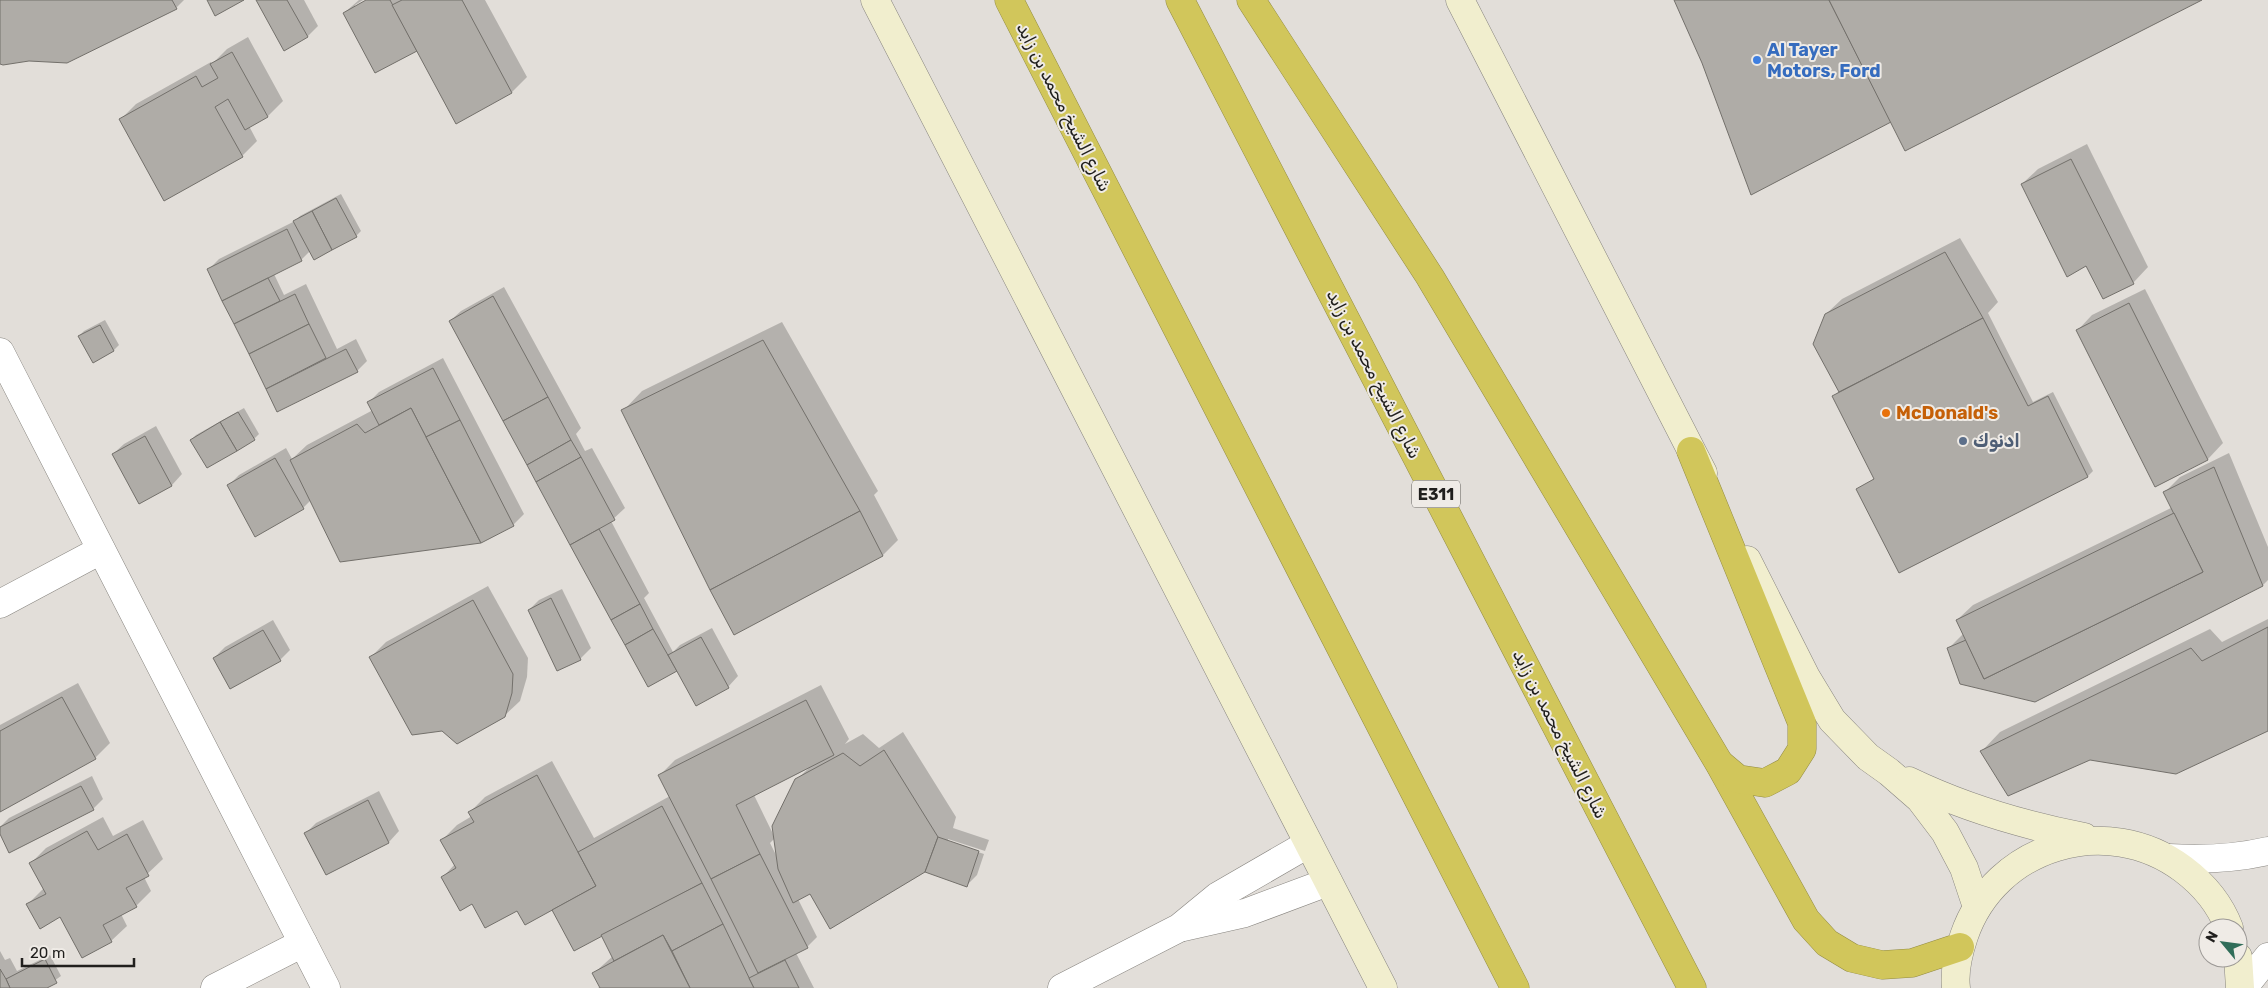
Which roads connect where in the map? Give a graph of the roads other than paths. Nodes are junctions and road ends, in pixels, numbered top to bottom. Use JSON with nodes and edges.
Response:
{"nodes":[{"id":1,"x":875,"y":0,"type":"edge"},
{"id":2,"x":1009,"y":0,"type":"edge"},
{"id":3,"x":1180,"y":0,"type":"edge"},
{"id":4,"x":1251,"y":0,"type":"edge"},
{"id":5,"x":1460,"y":0,"type":"edge"},
{"id":6,"x":0,"y":352,"type":"edge"},
{"id":7,"x":1692,"y":451,"type":"junction"},
{"id":8,"x":102,"y":550,"type":"junction"},
{"id":9,"x":0,"y":604,"type":"edge"},
{"id":10,"x":1719,"y":762,"type":"junction"},
{"id":11,"x":1889,"y":772,"type":"junction"},
{"id":12,"x":2097,"y":840,"type":"junction"},
{"id":13,"x":1308,"y":844,"type":"junction"},
{"id":14,"x":2268,"y":851,"type":"edge"},
{"id":15,"x":2168,"y":858,"type":"junction"},
{"id":16,"x":1328,"y":882,"type":"junction"},
{"id":17,"x":1977,"y":907,"type":"junction"},
{"id":18,"x":2225,"y":918,"type":"edge"},
{"id":19,"x":1179,"y":928,"type":"junction"},
{"id":20,"x":303,"y":943,"type":"junction"},
{"id":21,"x":1960,"y":947,"type":"junction"},
{"id":22,"x":2268,"y":957,"type":"edge"},
{"id":23,"x":2239,"y":968,"type":"edge"},
{"id":24,"x":215,"y":988,"type":"edge"},
{"id":25,"x":326,"y":988,"type":"edge"},
{"id":26,"x":1062,"y":988,"type":"edge"},
{"id":27,"x":1383,"y":988,"type":"edge"},
{"id":28,"x":1515,"y":988,"type":"edge"},
{"id":29,"x":1692,"y":988,"type":"edge"},
{"id":30,"x":1956,"y":988,"type":"edge"},
{"id":31,"x":2242,"y":988,"type":"edge"}],
"edges":[{"from":1,"to":13,"type":"street"},
{"from":2,"to":28,"type":"highway","name":"شارع الشيخ محمد بن زايد"},
{"from":3,"to":29,"type":"highway","name":"شارع الشيخ محمد بن زايد","number":"E311"},
{"from":4,"to":10,"type":"highway"},
{"from":5,"to":7,"type":"street"},
{"from":6,"to":8,"type":"street"},
{"from":7,"to":10,"type":"highway"},
{"from":7,"to":11,"type":"street"},
{"from":8,"to":9,"type":"street"},
{"from":8,"to":20,"type":"street"},
{"from":10,"to":21,"type":"highway"},
{"from":11,"to":12,"type":"street"},
{"from":11,"to":17,"type":"street"},
{"from":12,"to":15,"type":"street"},
{"from":12,"to":17,"type":"street"},
{"from":13,"to":16,"type":"street"},
{"from":13,"to":19,"type":"street"},
{"from":14,"to":15,"type":"street"},
{"from":15,"to":18,"type":"street"},
{"from":16,"to":19,"type":"street"},
{"from":16,"to":27,"type":"street"},
{"from":17,"to":21,"type":"street"},
{"from":19,"to":26,"type":"street"},
{"from":20,"to":24,"type":"street"},
{"from":20,"to":25,"type":"street"},
{"from":21,"to":30,"type":"street"},
{"from":22,"to":31,"type":"street"},
{"from":23,"to":31,"type":"street"}]}
